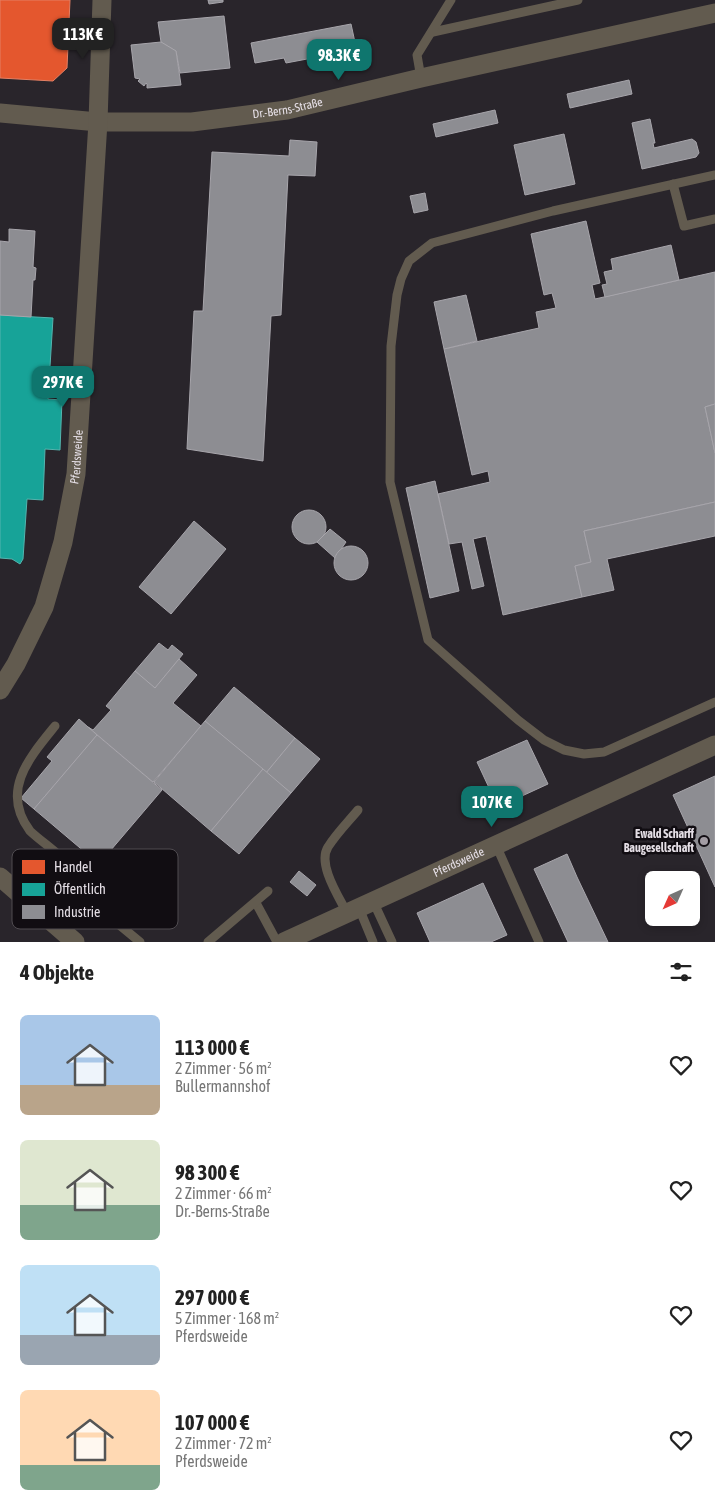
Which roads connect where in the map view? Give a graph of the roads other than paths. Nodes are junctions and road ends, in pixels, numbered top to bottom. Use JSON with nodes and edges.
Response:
{"nodes":[{"id":1,"x":102,"y":0,"type":"edge"},
{"id":2,"x":451,"y":0,"type":"edge"},
{"id":3,"x":578,"y":0,"type":"edge"},
{"id":4,"x":715,"y":13,"type":"edge"},
{"id":5,"x":433,"y":32,"type":"junction"},
{"id":6,"x":421,"y":78,"type":"junction"},
{"id":7,"x":0,"y":113,"type":"edge"},
{"id":8,"x":98,"y":122,"type":"junction"},
{"id":9,"x":715,"y":175,"type":"edge"},
{"id":10,"x":673,"y":184,"type":"junction"},
{"id":11,"x":715,"y":219,"type":"edge"},
{"id":12,"x":0,"y":690,"type":"edge"},
{"id":13,"x":715,"y":702,"type":"edge"},
{"id":14,"x":55,"y":726,"type":"dead end"},
{"id":15,"x":715,"y":745,"type":"edge"},
{"id":16,"x":358,"y":810,"type":"dead end"},
{"id":17,"x":496,"y":845,"type":"junction"},
{"id":18,"x":52,"y":849,"type":"edge"},
{"id":19,"x":0,"y":877,"type":"edge"},
{"id":20,"x":12,"y":887,"type":"edge"},
{"id":21,"x":268,"y":891,"type":"dead end"},
{"id":22,"x":256,"y":903,"type":"junction"},
{"id":23,"x":359,"y":907,"type":"junction"},
{"id":24,"x":60,"y":929,"type":"edge"},
{"id":25,"x":124,"y":929,"type":"edge"},
{"id":26,"x":75,"y":942,"type":"edge"},
{"id":27,"x":140,"y":942,"type":"edge"},
{"id":28,"x":208,"y":942,"type":"edge"},
{"id":29,"x":277,"y":942,"type":"edge"},
{"id":30,"x":284,"y":942,"type":"edge"},
{"id":31,"x":373,"y":942,"type":"edge"},
{"id":32,"x":392,"y":942,"type":"edge"},
{"id":33,"x":539,"y":942,"type":"edge"}],
"edges":[{"from":1,"to":8,"type":"street","name":"Pferdsweide"},
{"from":2,"to":5,"type":"lane"},
{"from":3,"to":5,"type":"lane"},
{"from":4,"to":6,"type":"street","name":"Dr.-Berns-Straße"},
{"from":5,"to":6,"type":"lane"},
{"from":6,"to":8,"type":"street","name":"Dr.-Berns-Straße"},
{"from":7,"to":8,"type":"street","name":"Dr.-Berns-Straße"},
{"from":8,"to":12,"type":"street","name":"Pferdsweide"},
{"from":9,"to":10,"type":"lane"},
{"from":10,"to":11,"type":"lane"},
{"from":10,"to":13,"type":"lane"},
{"from":14,"to":18,"type":"lane"},
{"from":15,"to":17,"type":"street","name":"Pferdsweide"},
{"from":16,"to":23,"type":"lane"},
{"from":17,"to":23,"type":"street","name":"Pferdsweide"},
{"from":17,"to":33,"type":"lane"},
{"from":19,"to":20,"type":"street"},
{"from":21,"to":22,"type":"lane"},
{"from":22,"to":28,"type":"lane"},
{"from":22,"to":29,"type":"lane"},
{"from":23,"to":30,"type":"street","name":"Pferdsweide"},
{"from":23,"to":31,"type":"lane"},
{"from":23,"to":32,"type":"lane"},
{"from":24,"to":26,"type":"street"},
{"from":25,"to":27,"type":"lane"}]}
